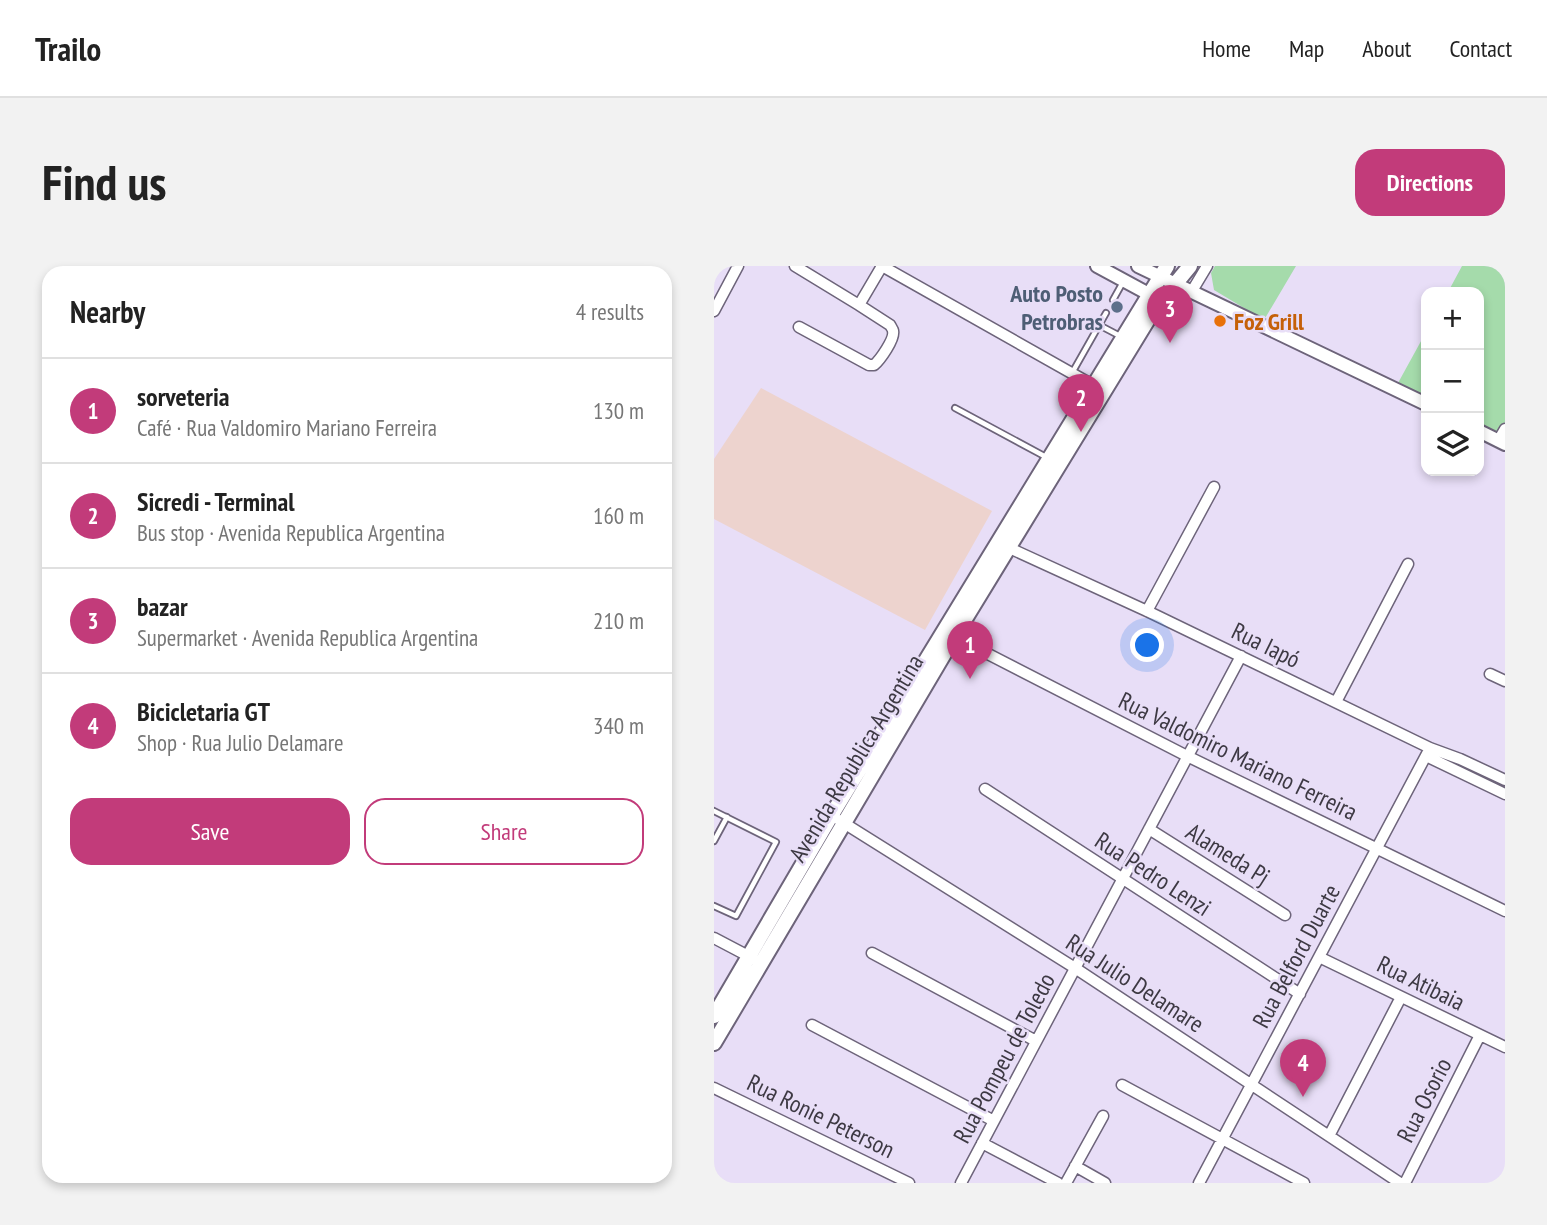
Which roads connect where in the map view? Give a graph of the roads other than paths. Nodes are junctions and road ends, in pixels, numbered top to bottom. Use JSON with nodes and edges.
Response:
{"nodes":[{"id":1,"x":738,"y":266,"type":"edge"},
{"id":2,"x":795,"y":266,"type":"edge"},
{"id":3,"x":882,"y":266,"type":"edge"},
{"id":4,"x":1097,"y":266,"type":"edge"},
{"id":5,"x":1138,"y":266,"type":"edge"},
{"id":6,"x":1190,"y":266,"type":"edge"},
{"id":7,"x":1207,"y":266,"type":"edge"},
{"id":8,"x":1163,"y":272,"type":"edge"},
{"id":9,"x":1124,"y":281,"type":"junction"},
{"id":10,"x":1176,"y":285,"type":"junction"},
{"id":11,"x":1192,"y":291,"type":"junction"},
{"id":12,"x":717,"y":297,"type":"edge"},
{"id":13,"x":1154,"y":297,"type":"junction"},
{"id":14,"x":1113,"y":300,"type":"dead end"},
{"id":15,"x":859,"y":305,"type":"junction"},
{"id":16,"x":714,"y":311,"type":"edge"},
{"id":17,"x":1106,"y":313,"type":"dead end"},
{"id":18,"x":1099,"y":325,"type":"junction"},
{"id":19,"x":799,"y":327,"type":"dead end"},
{"id":20,"x":1123,"y":338,"type":"junction"},
{"id":21,"x":1071,"y":374,"type":"junction"},
{"id":22,"x":1099,"y":389,"type":"junction"},
{"id":23,"x":1421,"y":402,"type":"edge"},
{"id":24,"x":955,"y":408,"type":"dead end"},
{"id":25,"x":1484,"y":432,"type":"edge"},
{"id":26,"x":1503,"y":438,"type":"edge"},
{"id":27,"x":1050,"y":459,"type":"junction"},
{"id":28,"x":1214,"y":487,"type":"dead end"},
{"id":29,"x":1003,"y":545,"type":"junction"},
{"id":30,"x":1408,"y":564,"type":"dead end"},
{"id":31,"x":1147,"y":611,"type":"junction"},
{"id":32,"x":949,"y":634,"type":"junction"},
{"id":33,"x":1241,"y":656,"type":"junction"},
{"id":34,"x":1490,"y":674,"type":"dead end"},
{"id":35,"x":1505,"y":681,"type":"edge"},
{"id":36,"x":1336,"y":702,"type":"junction"},
{"id":37,"x":1428,"y":752,"type":"junction"},
{"id":38,"x":1188,"y":756,"type":"junction"},
{"id":39,"x":1505,"y":780,"type":"edge"},
{"id":40,"x":985,"y":789,"type":"dead end"},
{"id":41,"x":1505,"y":794,"type":"edge"},
{"id":42,"x":714,"y":811,"type":"edge"},
{"id":43,"x":727,"y":817,"type":"junction"},
{"id":44,"x":838,"y":819,"type":"junction"},
{"id":45,"x":1149,"y":829,"type":"junction"},
{"id":46,"x":714,"y":841,"type":"edge"},
{"id":47,"x":1377,"y":848,"type":"junction"},
{"id":48,"x":1122,"y":880,"type":"junction"},
{"id":49,"x":714,"y":906,"type":"edge"},
{"id":50,"x":1505,"y":911,"type":"edge"},
{"id":51,"x":1285,"y":915,"type":"dead end"},
{"id":52,"x":714,"y":938,"type":"edge"},
{"id":53,"x":872,"y":953,"type":"dead end"},
{"id":54,"x":1320,"y":957,"type":"junction"},
{"id":55,"x":755,"y":960,"type":"junction"},
{"id":56,"x":1075,"y":968,"type":"junction"},
{"id":57,"x":1300,"y":994,"type":"junction"},
{"id":58,"x":1401,"y":997,"type":"junction"},
{"id":59,"x":714,"y":1016,"type":"edge"},
{"id":60,"x":812,"y":1026,"type":"dead end"},
{"id":61,"x":1480,"y":1035,"type":"junction"},
{"id":62,"x":1036,"y":1041,"type":"junction"},
{"id":63,"x":714,"y":1043,"type":"edge"},
{"id":64,"x":1505,"y":1047,"type":"edge"},
{"id":65,"x":1122,"y":1085,"type":"dead end"},
{"id":66,"x":1252,"y":1085,"type":"junction"},
{"id":67,"x":714,"y":1087,"type":"edge"},
{"id":68,"x":1103,"y":1116,"type":"dead end"},
{"id":69,"x":994,"y":1121,"type":"junction"},
{"id":70,"x":1329,"y":1136,"type":"junction"},
{"id":71,"x":1223,"y":1140,"type":"junction"},
{"id":72,"x":982,"y":1143,"type":"junction"},
{"id":73,"x":1075,"y":1166,"type":"junction"},
{"id":74,"x":909,"y":1183,"type":"edge"},
{"id":75,"x":961,"y":1183,"type":"edge"},
{"id":76,"x":1058,"y":1183,"type":"edge"},
{"id":77,"x":1066,"y":1183,"type":"edge"},
{"id":78,"x":1105,"y":1183,"type":"edge"},
{"id":79,"x":1199,"y":1183,"type":"edge"},
{"id":80,"x":1304,"y":1183,"type":"edge"},
{"id":81,"x":1402,"y":1183,"type":"edge"}],
"edges":[{"from":1,"to":12,"type":"street"},
{"from":2,"to":15,"type":"street"},
{"from":3,"to":15,"type":"street"},
{"from":3,"to":21,"type":"street"},
{"from":4,"to":9,"type":"street"},
{"from":5,"to":8,"type":"street"},
{"from":6,"to":10,"type":"main road","name":"Avenida Republica Argentina"},
{"from":7,"to":11,"type":"street"},
{"from":8,"to":10,"type":"street"},
{"from":8,"to":13,"type":"main road","name":"Avenida Republica Argentina"},
{"from":9,"to":13,"type":"street"},
{"from":9,"to":14,"type":"lane"},
{"from":10,"to":11,"type":"street"},
{"from":10,"to":13,"type":"main road","name":"Avenida Republica Argentina"},
{"from":11,"to":23,"type":"street"},
{"from":12,"to":16,"type":"street"},
{"from":13,"to":20,"type":"main road","name":"Avenida Republica Argentina"},
{"from":13,"to":22,"type":"main road","name":"Avenida Republica Argentina"},
{"from":15,"to":19,"type":"street"},
{"from":17,"to":18,"type":"lane"},
{"from":18,"to":20,"type":"lane"},
{"from":18,"to":21,"type":"lane"},
{"from":20,"to":22,"type":"main road","name":"Avenida Republica Argentina"},
{"from":21,"to":22,"type":"street"},
{"from":22,"to":27,"type":"main road","name":"Avenida Republica Argentina"},
{"from":22,"to":29,"type":"main road","name":"Avenida Republica Argentina"},
{"from":24,"to":27,"type":"lane"},
{"from":25,"to":26,"type":"street"},
{"from":27,"to":29,"type":"main road","name":"Avenida Republica Argentina"},
{"from":28,"to":31,"type":"street"},
{"from":29,"to":31,"type":"street","name":"Rua Iapó"},
{"from":29,"to":32,"type":"main road","name":"Avenida Republica Argentina"},
{"from":30,"to":36,"type":"street"},
{"from":31,"to":33,"type":"street","name":"Rua Iapó"},
{"from":32,"to":38,"type":"street","name":"Rua Valdomiro Mariano Ferreira"},
{"from":32,"to":44,"type":"main road","name":"Avenida Republica Argentina"},
{"from":33,"to":36,"type":"street","name":"Rua Iapó"},
{"from":33,"to":38,"type":"street","name":"Rua Pompeu de Toledo"},
{"from":34,"to":35,"type":"street"},
{"from":36,"to":37,"type":"street","name":"Rua Iapó"},
{"from":37,"to":39,"type":"street","name":"Rua Iapó"},
{"from":37,"to":41,"type":"street","name":"Rua Iapó"},
{"from":37,"to":47,"type":"street","name":"Rua Belford Duarte"},
{"from":38,"to":45,"type":"street","name":"Rua Pompeu de Toledo"},
{"from":38,"to":47,"type":"street","name":"Rua Valdomiro Mariano Ferreira"},
{"from":40,"to":48,"type":"street","name":"Rua Pedro Lenzi"},
{"from":42,"to":43,"type":"lane"},
{"from":43,"to":46,"type":"lane"},
{"from":43,"to":49,"type":"lane"},
{"from":44,"to":55,"type":"main road","name":"Avenida Republica Argentina"},
{"from":44,"to":56,"type":"street","name":"Rua Julio Delamare"},
{"from":45,"to":48,"type":"street","name":"Rua Pompeu de Toledo"},
{"from":45,"to":51,"type":"street","name":"Alameda Pj"},
{"from":47,"to":50,"type":"street","name":"Rua Valdomiro Mariano Ferreira"},
{"from":47,"to":54,"type":"street","name":"Rua Belford Duarte"},
{"from":48,"to":56,"type":"street","name":"Rua Pompeu de Toledo"},
{"from":48,"to":57,"type":"street","name":"Rua Pedro Lenzi"},
{"from":52,"to":55,"type":"street"},
{"from":53,"to":62,"type":"street"},
{"from":54,"to":57,"type":"street","name":"Rua Belford Duarte"},
{"from":54,"to":58,"type":"street","name":"Rua Atibaia"},
{"from":55,"to":59,"type":"main road","name":"Avenida Republica Argentina"},
{"from":55,"to":63,"type":"main road","name":"Avenida Republica Argentina"},
{"from":56,"to":62,"type":"street","name":"Rua Pompeu de Toledo"},
{"from":56,"to":66,"type":"street","name":"Rua Julio Delamare"},
{"from":57,"to":66,"type":"street","name":"Rua Belford Duarte"},
{"from":58,"to":61,"type":"street","name":"Rua Atibaia"},
{"from":58,"to":70,"type":"street"},
{"from":60,"to":69,"type":"street"},
{"from":61,"to":64,"type":"street","name":"Rua Atibaia"},
{"from":61,"to":81,"type":"street","name":"Rua Osorio"},
{"from":62,"to":69,"type":"street","name":"Rua Pompeu de Toledo"},
{"from":65,"to":71,"type":"street"},
{"from":66,"to":70,"type":"street","name":"Rua Julio Delamare"},
{"from":66,"to":71,"type":"street","name":"Rua Belford Duarte"},
{"from":67,"to":74,"type":"street","name":"Rua Ronie Peterson"},
{"from":68,"to":73,"type":"street"},
{"from":69,"to":72,"type":"street","name":"Rua Pompeu de Toledo"},
{"from":70,"to":81,"type":"street","name":"Rua Julio Delamare"},
{"from":71,"to":79,"type":"street","name":"Rua Belford Duarte"},
{"from":71,"to":80,"type":"street"},
{"from":72,"to":75,"type":"street","name":"Rua Pompeu de Toledo"},
{"from":72,"to":76,"type":"street"},
{"from":73,"to":77,"type":"street"},
{"from":73,"to":78,"type":"street"}]}
